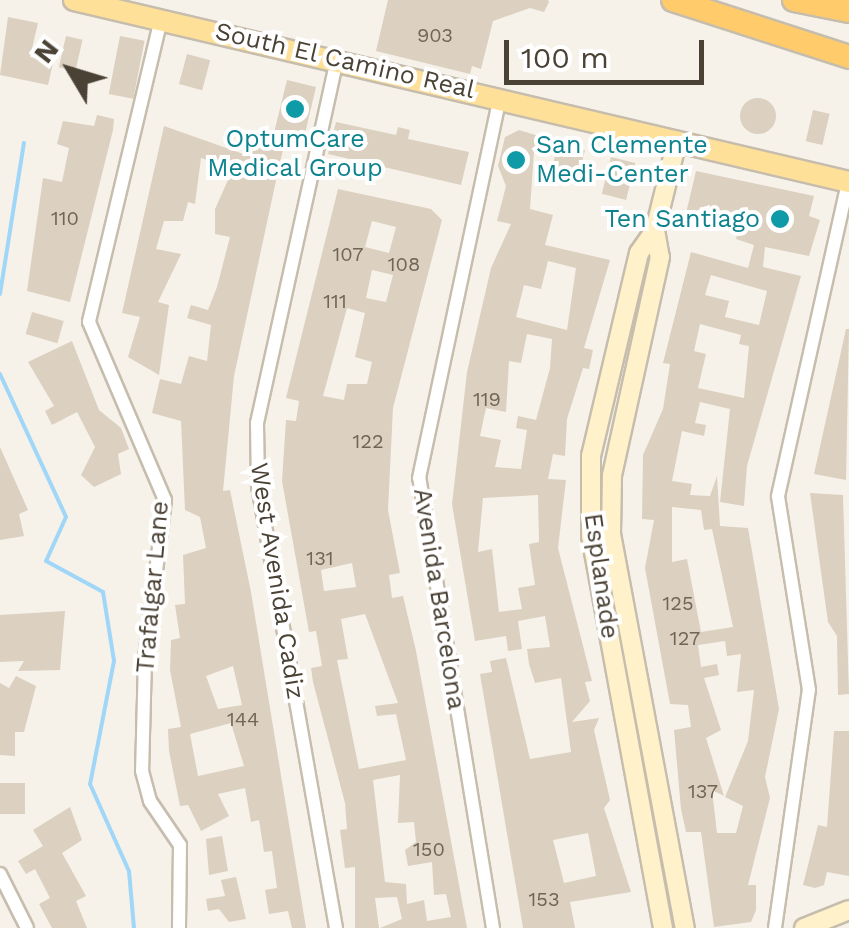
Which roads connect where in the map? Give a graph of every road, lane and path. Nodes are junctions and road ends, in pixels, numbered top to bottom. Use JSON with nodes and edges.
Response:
{"nodes":[{"id":1,"x":74,"y":0,"type":"edge"},
{"id":2,"x":673,"y":0,"type":"edge"},
{"id":3,"x":794,"y":0,"type":"edge"},
{"id":4,"x":849,"y":11,"type":"edge"},
{"id":5,"x":161,"y":20,"type":"junction"},
{"id":6,"x":849,"y":57,"type":"edge"},
{"id":7,"x":336,"y":59,"type":"junction"},
{"id":8,"x":500,"y":96,"type":"junction"},
{"id":9,"x":677,"y":140,"type":"junction"},
{"id":10,"x":848,"y":182,"type":"edge"},
{"id":11,"x":654,"y":230,"type":"junction"},
{"id":12,"x":611,"y":534,"type":"junction"},
{"id":13,"x":590,"y":536,"type":"junction"},
{"id":14,"x":658,"y":786,"type":"junction"},
{"id":15,"x":637,"y":790,"type":"junction"},
{"id":16,"x":0,"y":874,"type":"edge"},
{"id":17,"x":849,"y":910,"type":"edge"},
{"id":18,"x":27,"y":928,"type":"edge"},
{"id":19,"x":179,"y":928,"type":"edge"},
{"id":20,"x":336,"y":928,"type":"edge"},
{"id":21,"x":493,"y":928,"type":"edge"},
{"id":22,"x":663,"y":928,"type":"edge"},
{"id":23,"x":684,"y":928,"type":"edge"},
{"id":24,"x":775,"y":928,"type":"edge"},
{"id":25,"x":804,"y":928,"type":"edge"}],
"edges":[{"from":1,"to":5,"type":"main road","name":"South El Camino Real"},
{"from":2,"to":6,"type":"highway"},
{"from":3,"to":4,"type":"highway"},
{"from":5,"to":7,"type":"main road","name":"South El Camino Real"},
{"from":5,"to":19,"type":"street","name":"Trafalgar Lane"},
{"from":7,"to":8,"type":"main road","name":"South El Camino Real"},
{"from":7,"to":20,"type":"street","name":"West Avenida Cadiz"},
{"from":8,"to":9,"type":"main road","name":"South El Camino Real"},
{"from":8,"to":21,"type":"street","name":"Avenida Barcelona"},
{"from":9,"to":10,"type":"main road","name":"South El Camino Real"},
{"from":9,"to":11,"type":"street","name":"Esplanade"},
{"from":10,"to":24,"type":"street"},
{"from":11,"to":12,"type":"street","name":"Esplanade"},
{"from":11,"to":13,"type":"street","name":"Esplanade"},
{"from":12,"to":13,"type":"street"},
{"from":12,"to":14,"type":"street","name":"Esplanade"},
{"from":13,"to":15,"type":"street","name":"Esplanade"},
{"from":14,"to":15,"type":"street"},
{"from":14,"to":23,"type":"street","name":"Esplanade"},
{"from":15,"to":22,"type":"street","name":"Esplanade"},
{"from":16,"to":18,"type":"street"},
{"from":17,"to":25,"type":"street"}]}
